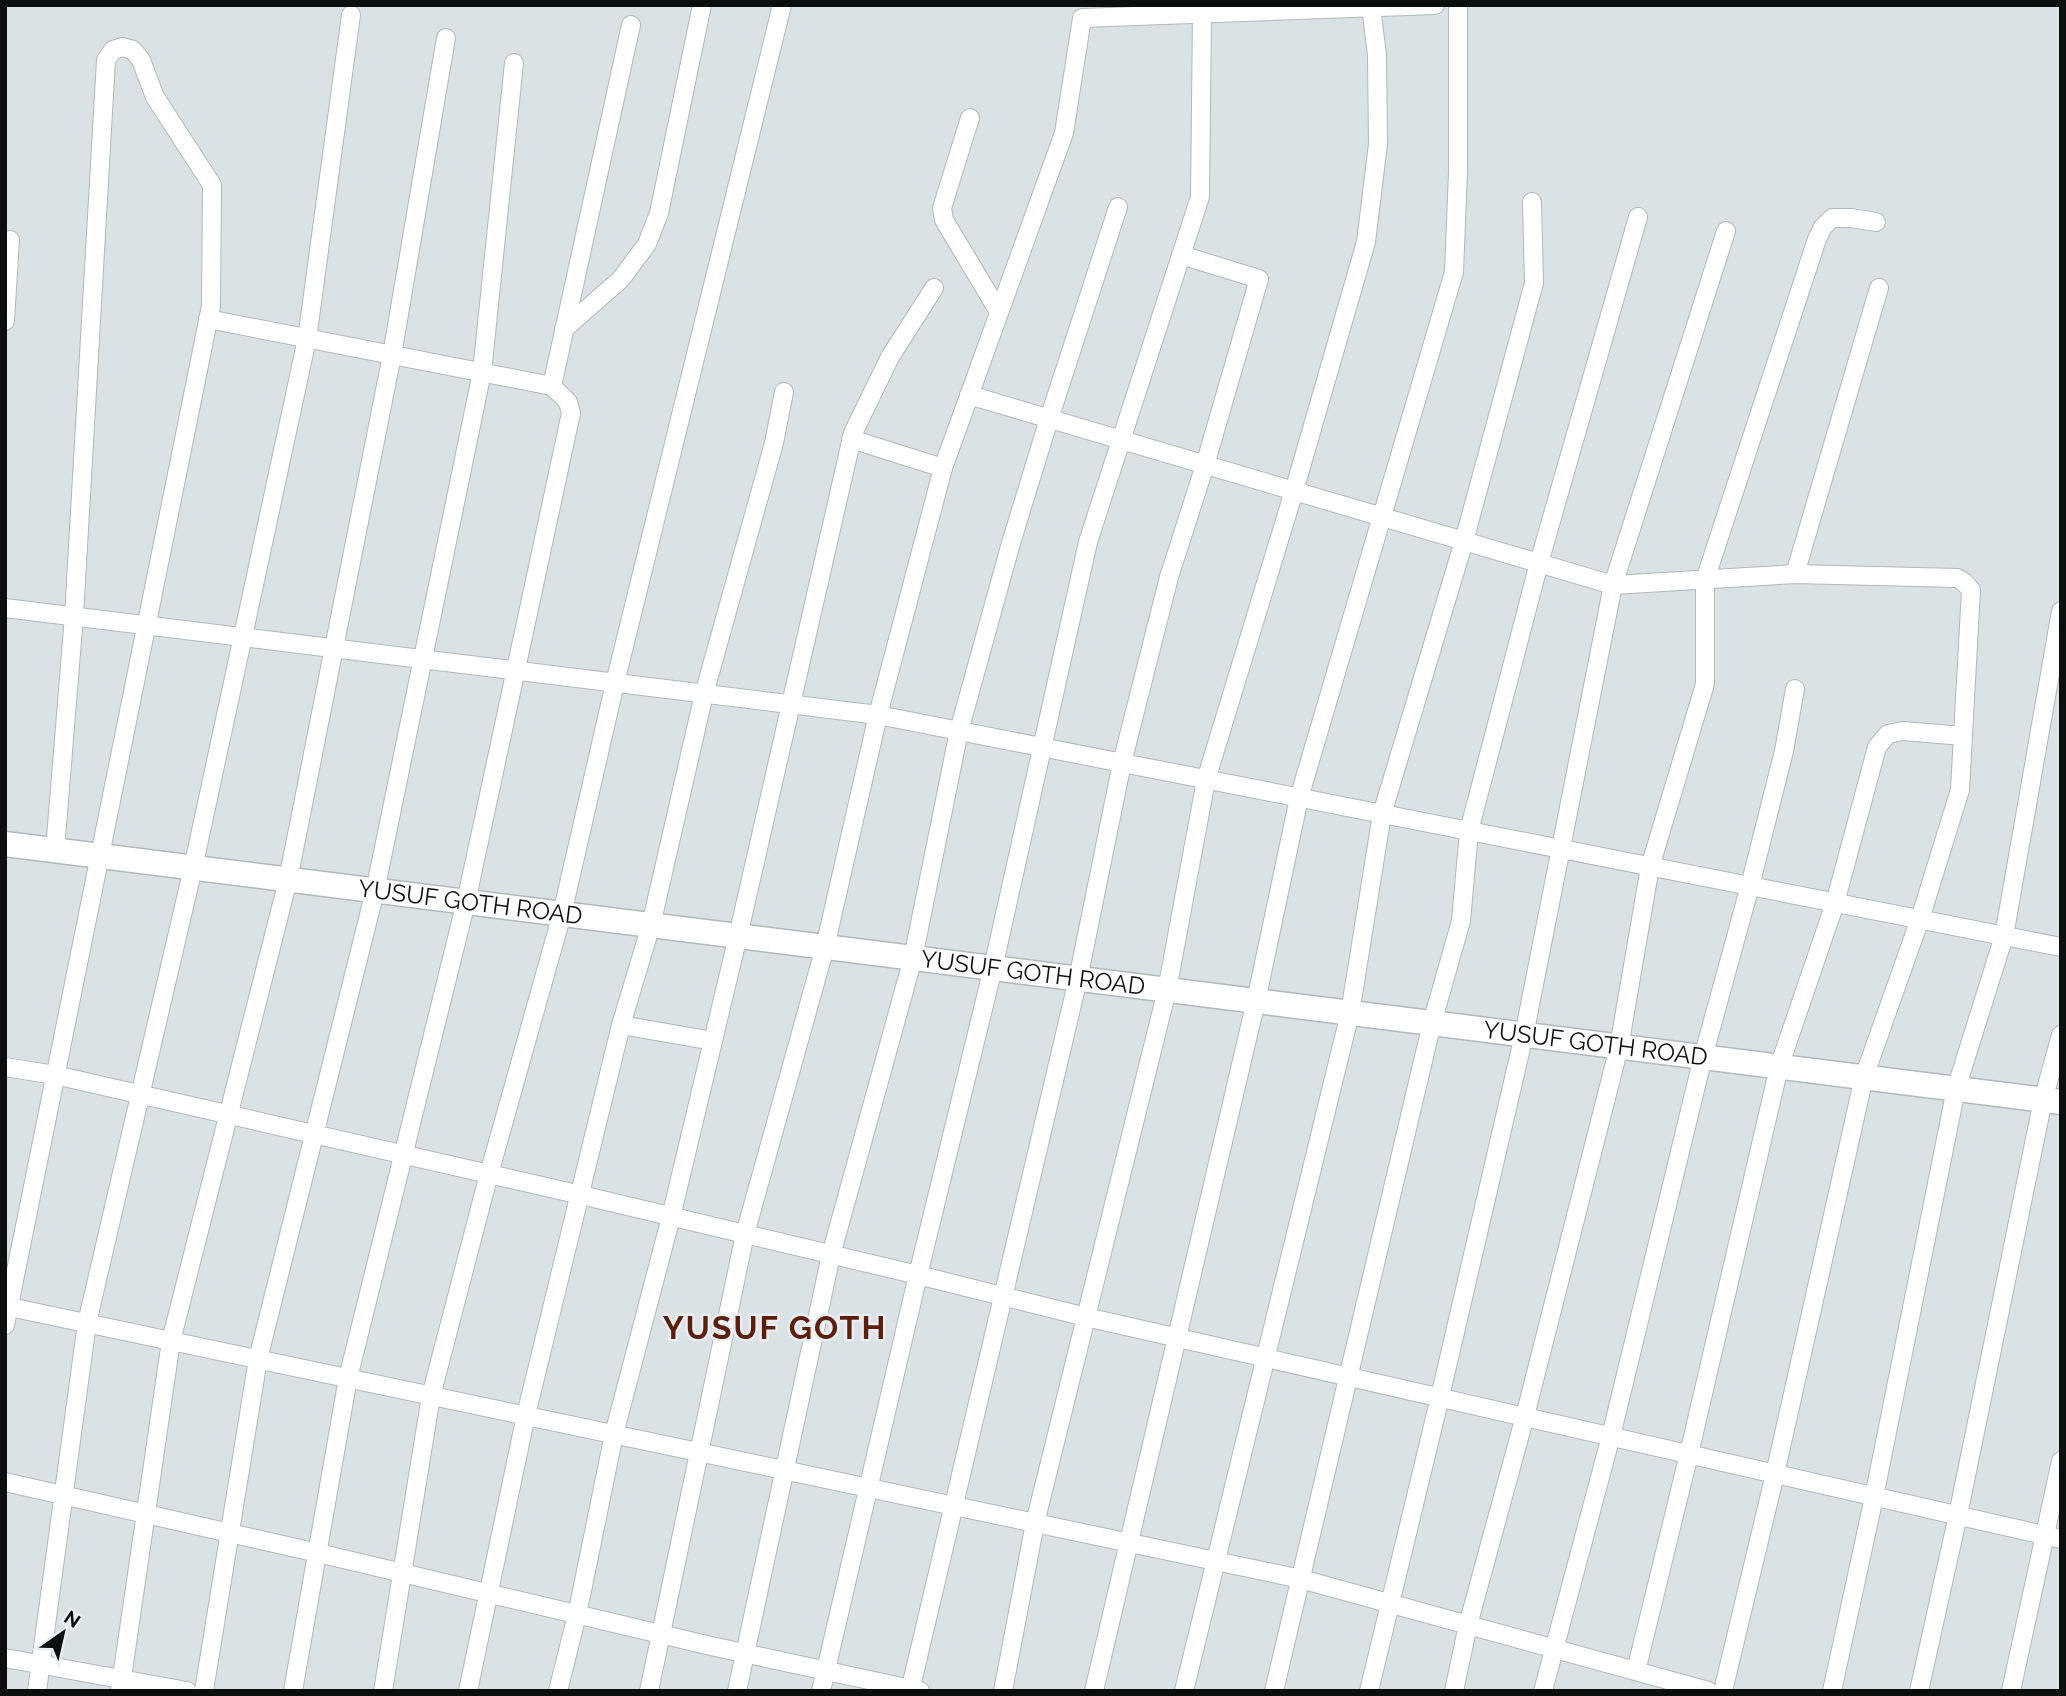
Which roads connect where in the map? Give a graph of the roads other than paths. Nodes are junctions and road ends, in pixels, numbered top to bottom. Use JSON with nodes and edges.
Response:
{"nodes":[{"id":1,"x":702,"y":5,"type":"edge"},
{"id":2,"x":782,"y":5,"type":"edge"},
{"id":3,"x":1435,"y":5,"type":"edge"},
{"id":4,"x":1458,"y":5,"type":"edge"},
{"id":5,"x":1371,"y":8,"type":"junction"},
{"id":6,"x":1202,"y":14,"type":"junction"},
{"id":7,"x":351,"y":15,"type":"dead end"},
{"id":8,"x":631,"y":25,"type":"dead end"},
{"id":9,"x":446,"y":38,"type":"dead end"},
{"id":10,"x":513,"y":63,"type":"dead end"},
{"id":11,"x":970,"y":118,"type":"dead end"},
{"id":12,"x":1532,"y":202,"type":"dead end"},
{"id":13,"x":1118,"y":207,"type":"dead end"},
{"id":14,"x":1639,"y":216,"type":"dead end"},
{"id":15,"x":1876,"y":222,"type":"dead end"},
{"id":16,"x":1726,"y":231,"type":"dead end"},
{"id":17,"x":10,"y":240,"type":"dead end"},
{"id":18,"x":1181,"y":255,"type":"junction"},
{"id":19,"x":934,"y":288,"type":"dead end"},
{"id":20,"x":1879,"y":288,"type":"dead end"},
{"id":21,"x":999,"y":312,"type":"junction"},
{"id":22,"x":208,"y":319,"type":"junction"},
{"id":23,"x":5,"y":321,"type":"edge"},
{"id":24,"x":564,"y":329,"type":"junction"},
{"id":25,"x":307,"y":338,"type":"junction"},
{"id":26,"x":392,"y":355,"type":"junction"},
{"id":27,"x":482,"y":372,"type":"junction"},
{"id":28,"x":552,"y":386,"type":"junction"},
{"id":29,"x":784,"y":392,"type":"dead end"},
{"id":30,"x":969,"y":395,"type":"junction"},
{"id":31,"x":1049,"y":419,"type":"junction"},
{"id":32,"x":851,"y":439,"type":"junction"},
{"id":33,"x":1121,"y":440,"type":"junction"},
{"id":34,"x":1205,"y":465,"type":"junction"},
{"id":35,"x":943,"y":468,"type":"junction"},
{"id":36,"x":1294,"y":491,"type":"junction"},
{"id":37,"x":1383,"y":517,"type":"junction"},
{"id":38,"x":1464,"y":541,"type":"junction"},
{"id":39,"x":1539,"y":563,"type":"junction"},
{"id":40,"x":1795,"y":575,"type":"junction"},
{"id":41,"x":1705,"y":580,"type":"junction"},
{"id":42,"x":1613,"y":584,"type":"junction"},
{"id":43,"x":5,"y":608,"type":"edge"},
{"id":44,"x":2061,"y":611,"type":"edge"},
{"id":45,"x":74,"y":616,"type":"junction"},
{"id":46,"x":146,"y":625,"type":"junction"},
{"id":47,"x":242,"y":637,"type":"junction"},
{"id":48,"x":333,"y":648,"type":"junction"},
{"id":49,"x":421,"y":659,"type":"junction"},
{"id":50,"x":514,"y":671,"type":"junction"},
{"id":51,"x":615,"y":683,"type":"junction"},
{"id":52,"x":1795,"y":689,"type":"dead end"},
{"id":53,"x":704,"y":694,"type":"junction"},
{"id":54,"x":791,"y":705,"type":"junction"},
{"id":55,"x":878,"y":715,"type":"junction"},
{"id":56,"x":959,"y":731,"type":"junction"},
{"id":57,"x":1963,"y":736,"type":"junction"},
{"id":58,"x":1043,"y":748,"type":"junction"},
{"id":59,"x":1122,"y":763,"type":"junction"},
{"id":60,"x":1206,"y":780,"type":"junction"},
{"id":61,"x":1298,"y":798,"type":"junction"},
{"id":62,"x":1382,"y":814,"type":"junction"},
{"id":63,"x":1469,"y":831,"type":"junction"},
{"id":64,"x":5,"y":844,"type":"edge"},
{"id":65,"x":1562,"y":849,"type":"junction"},
{"id":66,"x":55,"y":850,"type":"junction"},
{"id":67,"x":100,"y":856,"type":"junction"},
{"id":68,"x":1650,"y":867,"type":"junction"},
{"id":69,"x":193,"y":868,"type":"junction"},
{"id":70,"x":288,"y":880,"type":"junction"},
{"id":71,"x":1751,"y":886,"type":"junction"},
{"id":72,"x":375,"y":891,"type":"junction"},
{"id":73,"x":466,"y":902,"type":"junction"},
{"id":74,"x":1835,"y":903,"type":"junction"},
{"id":75,"x":562,"y":914,"type":"junction"},
{"id":76,"x":1920,"y":919,"type":"junction"},
{"id":77,"x":651,"y":925,"type":"junction"},
{"id":78,"x":738,"y":936,"type":"junction"},
{"id":79,"x":2004,"y":936,"type":"junction"},
{"id":80,"x":825,"y":947,"type":"junction"},
{"id":81,"x":2061,"y":947,"type":"edge"},
{"id":82,"x":913,"y":958,"type":"junction"},
{"id":83,"x":993,"y":968,"type":"junction"},
{"id":84,"x":1078,"y":979,"type":"junction"},
{"id":85,"x":1167,"y":990,"type":"junction"},
{"id":86,"x":1256,"y":1001,"type":"junction"},
{"id":87,"x":1350,"y":1013,"type":"junction"},
{"id":88,"x":1432,"y":1023,"type":"junction"},
{"id":89,"x":621,"y":1024,"type":"junction"},
{"id":90,"x":1524,"y":1035,"type":"junction"},
{"id":91,"x":2061,"y":1035,"type":"edge"},
{"id":92,"x":713,"y":1041,"type":"junction"},
{"id":93,"x":1619,"y":1047,"type":"junction"},
{"id":94,"x":1703,"y":1057,"type":"junction"},
{"id":95,"x":5,"y":1067,"type":"edge"},
{"id":96,"x":1779,"y":1067,"type":"junction"},
{"id":97,"x":55,"y":1075,"type":"junction"},
{"id":98,"x":1864,"y":1077,"type":"junction"},
{"id":99,"x":1956,"y":1089,"type":"junction"},
{"id":100,"x":139,"y":1094,"type":"junction"},
{"id":101,"x":2052,"y":1101,"type":"edge"},
{"id":102,"x":227,"y":1115,"type":"junction"},
{"id":103,"x":313,"y":1134,"type":"junction"},
{"id":104,"x":402,"y":1155,"type":"junction"},
{"id":105,"x":489,"y":1174,"type":"junction"},
{"id":106,"x":581,"y":1195,"type":"junction"},
{"id":107,"x":671,"y":1217,"type":"junction"},
{"id":108,"x":745,"y":1234,"type":"junction"},
{"id":109,"x":831,"y":1255,"type":"junction"},
{"id":110,"x":918,"y":1275,"type":"junction"},
{"id":111,"x":1002,"y":1297,"type":"junction"},
{"id":112,"x":6,"y":1312,"type":"edge"},
{"id":113,"x":1086,"y":1317,"type":"junction"},
{"id":114,"x":87,"y":1323,"type":"junction"},
{"id":115,"x":1177,"y":1337,"type":"junction"},
{"id":116,"x":171,"y":1341,"type":"junction"},
{"id":117,"x":1267,"y":1358,"type":"junction"},
{"id":118,"x":258,"y":1359,"type":"junction"},
{"id":119,"x":1350,"y":1376,"type":"junction"},
{"id":120,"x":348,"y":1378,"type":"junction"},
{"id":121,"x":431,"y":1396,"type":"junction"},
{"id":122,"x":1440,"y":1397,"type":"junction"},
{"id":123,"x":526,"y":1415,"type":"junction"},
{"id":124,"x":1525,"y":1416,"type":"junction"},
{"id":125,"x":614,"y":1434,"type":"junction"},
{"id":126,"x":1611,"y":1436,"type":"junction"},
{"id":127,"x":699,"y":1452,"type":"junction"},
{"id":128,"x":1689,"y":1454,"type":"junction"},
{"id":129,"x":2061,"y":1461,"type":"edge"},
{"id":130,"x":785,"y":1470,"type":"junction"},
{"id":131,"x":1775,"y":1474,"type":"junction"},
{"id":132,"x":5,"y":1482,"type":"edge"},
{"id":133,"x":869,"y":1488,"type":"junction"},
{"id":134,"x":64,"y":1494,"type":"junction"},
{"id":135,"x":1874,"y":1497,"type":"junction"},
{"id":136,"x":953,"y":1506,"type":"junction"},
{"id":137,"x":146,"y":1514,"type":"junction"},
{"id":138,"x":1958,"y":1516,"type":"junction"},
{"id":139,"x":1035,"y":1523,"type":"junction"},
{"id":140,"x":230,"y":1534,"type":"junction"},
{"id":141,"x":2053,"y":1537,"type":"edge"},
{"id":142,"x":1129,"y":1542,"type":"junction"},
{"id":143,"x":318,"y":1553,"type":"junction"},
{"id":144,"x":1216,"y":1561,"type":"junction"},
{"id":145,"x":402,"y":1573,"type":"junction"},
{"id":146,"x":1301,"y":1579,"type":"junction"},
{"id":147,"x":489,"y":1594,"type":"junction"},
{"id":148,"x":1390,"y":1603,"type":"junction"},
{"id":149,"x":577,"y":1615,"type":"junction"},
{"id":150,"x":1468,"y":1625,"type":"junction"},
{"id":151,"x":660,"y":1634,"type":"junction"},
{"id":152,"x":1556,"y":1648,"type":"junction"},
{"id":153,"x":745,"y":1654,"type":"junction"},
{"id":154,"x":5,"y":1658,"type":"edge"},
{"id":155,"x":41,"y":1665,"type":"junction"},
{"id":156,"x":826,"y":1671,"type":"junction"},
{"id":157,"x":1636,"y":1671,"type":"junction"},
{"id":158,"x":121,"y":1685,"type":"edge"},
{"id":159,"x":913,"y":1690,"type":"edge"},
{"id":160,"x":37,"y":1691,"type":"edge"},
{"id":161,"x":187,"y":1691,"type":"edge"},
{"id":162,"x":204,"y":1691,"type":"edge"},
{"id":163,"x":293,"y":1691,"type":"edge"},
{"id":164,"x":383,"y":1691,"type":"edge"},
{"id":165,"x":468,"y":1691,"type":"edge"},
{"id":166,"x":558,"y":1691,"type":"edge"},
{"id":167,"x":649,"y":1691,"type":"edge"},
{"id":168,"x":737,"y":1691,"type":"edge"},
{"id":169,"x":821,"y":1691,"type":"edge"},
{"id":170,"x":1003,"y":1691,"type":"edge"},
{"id":171,"x":1094,"y":1691,"type":"edge"},
{"id":172,"x":1184,"y":1691,"type":"edge"},
{"id":173,"x":1274,"y":1691,"type":"edge"},
{"id":174,"x":1369,"y":1691,"type":"edge"},
{"id":175,"x":1454,"y":1691,"type":"edge"},
{"id":176,"x":1543,"y":1691,"type":"edge"},
{"id":177,"x":1709,"y":1691,"type":"edge"},
{"id":178,"x":1723,"y":1691,"type":"edge"},
{"id":179,"x":1832,"y":1691,"type":"edge"},
{"id":180,"x":1919,"y":1691,"type":"edge"},
{"id":181,"x":2011,"y":1691,"type":"edge"}],
"edges":[{"from":1,"to":24,"type":"street"},
{"from":2,"to":51,"type":"street"},
{"from":3,"to":5,"type":"street"},
{"from":4,"to":37,"type":"street"},
{"from":5,"to":6,"type":"street"},
{"from":5,"to":36,"type":"street"},
{"from":6,"to":18,"type":"street"},
{"from":6,"to":21,"type":"street"},
{"from":7,"to":25,"type":"street"},
{"from":8,"to":24,"type":"street"},
{"from":9,"to":26,"type":"street"},
{"from":10,"to":27,"type":"street"},
{"from":11,"to":21,"type":"street"},
{"from":12,"to":38,"type":"street"},
{"from":13,"to":31,"type":"street"},
{"from":14,"to":39,"type":"street"},
{"from":15,"to":41,"type":"street"},
{"from":16,"to":42,"type":"street"},
{"from":17,"to":23,"type":"street"},
{"from":18,"to":33,"type":"street"},
{"from":18,"to":34,"type":"street"},
{"from":19,"to":32,"type":"street"},
{"from":20,"to":40,"type":"street"},
{"from":21,"to":30,"type":"street"},
{"from":22,"to":25,"type":"street"},
{"from":22,"to":45,"type":"street"},
{"from":22,"to":46,"type":"street"},
{"from":24,"to":28,"type":"street"},
{"from":25,"to":26,"type":"street"},
{"from":25,"to":47,"type":"street"},
{"from":26,"to":27,"type":"street"},
{"from":26,"to":48,"type":"street"},
{"from":27,"to":28,"type":"street"},
{"from":27,"to":49,"type":"street"},
{"from":28,"to":50,"type":"street"},
{"from":29,"to":53,"type":"street"},
{"from":30,"to":31,"type":"street"},
{"from":30,"to":35,"type":"street"},
{"from":31,"to":33,"type":"street"},
{"from":31,"to":56,"type":"street"},
{"from":32,"to":35,"type":"street"},
{"from":32,"to":54,"type":"street"},
{"from":33,"to":34,"type":"street"},
{"from":33,"to":58,"type":"street"},
{"from":34,"to":36,"type":"street"},
{"from":34,"to":59,"type":"street"},
{"from":35,"to":55,"type":"street"},
{"from":36,"to":37,"type":"street"},
{"from":36,"to":60,"type":"street"},
{"from":37,"to":38,"type":"street"},
{"from":37,"to":61,"type":"street"},
{"from":38,"to":39,"type":"street"},
{"from":38,"to":62,"type":"street"},
{"from":39,"to":42,"type":"street"},
{"from":39,"to":63,"type":"street"},
{"from":40,"to":41,"type":"street"},
{"from":40,"to":57,"type":"street"},
{"from":41,"to":42,"type":"street"},
{"from":41,"to":68,"type":"street"},
{"from":42,"to":65,"type":"street"},
{"from":43,"to":45,"type":"street"},
{"from":44,"to":79,"type":"street"},
{"from":45,"to":46,"type":"street"},
{"from":45,"to":66,"type":"street"},
{"from":46,"to":47,"type":"street"},
{"from":46,"to":67,"type":"street"},
{"from":47,"to":48,"type":"street"},
{"from":47,"to":69,"type":"street"},
{"from":48,"to":49,"type":"street"},
{"from":48,"to":70,"type":"street"},
{"from":49,"to":50,"type":"street"},
{"from":49,"to":72,"type":"street"},
{"from":50,"to":51,"type":"street"},
{"from":50,"to":73,"type":"street"},
{"from":51,"to":53,"type":"street"},
{"from":51,"to":75,"type":"street"},
{"from":52,"to":71,"type":"street"},
{"from":53,"to":54,"type":"street"},
{"from":53,"to":77,"type":"street"},
{"from":54,"to":55,"type":"street"},
{"from":54,"to":78,"type":"street"},
{"from":55,"to":56,"type":"street"},
{"from":55,"to":80,"type":"street"},
{"from":56,"to":58,"type":"street"},
{"from":56,"to":82,"type":"street"},
{"from":57,"to":74,"type":"street"},
{"from":57,"to":76,"type":"street"},
{"from":58,"to":59,"type":"street"},
{"from":58,"to":83,"type":"street"},
{"from":59,"to":60,"type":"street"},
{"from":59,"to":84,"type":"street"},
{"from":60,"to":61,"type":"street"},
{"from":60,"to":85,"type":"street"},
{"from":61,"to":62,"type":"street"},
{"from":61,"to":86,"type":"street"},
{"from":62,"to":63,"type":"street"},
{"from":62,"to":87,"type":"street"},
{"from":63,"to":65,"type":"street"},
{"from":63,"to":88,"type":"street"},
{"from":64,"to":66,"type":"street","name":"YUSUF GOTH ROAD"},
{"from":65,"to":68,"type":"street"},
{"from":65,"to":90,"type":"street"},
{"from":66,"to":67,"type":"street","name":"YUSUF GOTH ROAD"},
{"from":67,"to":69,"type":"street","name":"YUSUF GOTH ROAD"},
{"from":67,"to":97,"type":"street"},
{"from":68,"to":71,"type":"street"},
{"from":68,"to":93,"type":"street"},
{"from":69,"to":70,"type":"street","name":"YUSUF GOTH ROAD"},
{"from":69,"to":100,"type":"street"},
{"from":70,"to":72,"type":"street","name":"YUSUF GOTH ROAD"},
{"from":70,"to":102,"type":"street"},
{"from":71,"to":74,"type":"street"},
{"from":71,"to":94,"type":"street"},
{"from":72,"to":73,"type":"street","name":"YUSUF GOTH ROAD"},
{"from":72,"to":103,"type":"street"},
{"from":73,"to":75,"type":"street","name":"YUSUF GOTH ROAD"},
{"from":73,"to":104,"type":"street"},
{"from":74,"to":76,"type":"street"},
{"from":74,"to":96,"type":"street"},
{"from":75,"to":77,"type":"street","name":"YUSUF GOTH ROAD"},
{"from":75,"to":105,"type":"street"},
{"from":76,"to":79,"type":"street"},
{"from":76,"to":98,"type":"street"},
{"from":77,"to":78,"type":"street","name":"YUSUF GOTH ROAD"},
{"from":77,"to":89,"type":"street"},
{"from":78,"to":80,"type":"street","name":"YUSUF GOTH ROAD"},
{"from":78,"to":92,"type":"street"},
{"from":79,"to":81,"type":"street"},
{"from":79,"to":99,"type":"street"},
{"from":80,"to":82,"type":"street","name":"YUSUF GOTH ROAD"},
{"from":80,"to":108,"type":"street"},
{"from":82,"to":83,"type":"street","name":"YUSUF GOTH ROAD"},
{"from":82,"to":109,"type":"street"},
{"from":83,"to":84,"type":"street","name":"YUSUF GOTH ROAD"},
{"from":83,"to":110,"type":"street"},
{"from":84,"to":85,"type":"street","name":"YUSUF GOTH ROAD"},
{"from":84,"to":111,"type":"street"},
{"from":85,"to":86,"type":"street","name":"YUSUF GOTH ROAD"},
{"from":85,"to":113,"type":"street"},
{"from":86,"to":87,"type":"street","name":"YUSUF GOTH ROAD"},
{"from":86,"to":115,"type":"street"},
{"from":87,"to":88,"type":"street","name":"YUSUF GOTH ROAD"},
{"from":87,"to":117,"type":"street"},
{"from":88,"to":90,"type":"street","name":"YUSUF GOTH ROAD"},
{"from":88,"to":119,"type":"street"},
{"from":89,"to":92,"type":"street"},
{"from":89,"to":106,"type":"street"},
{"from":90,"to":93,"type":"street","name":"YUSUF GOTH ROAD"},
{"from":90,"to":122,"type":"street"},
{"from":91,"to":101,"type":"street"},
{"from":92,"to":107,"type":"street"},
{"from":93,"to":94,"type":"street","name":"YUSUF GOTH ROAD"},
{"from":93,"to":124,"type":"street"},
{"from":94,"to":96,"type":"street","name":"YUSUF GOTH ROAD"},
{"from":94,"to":126,"type":"street"},
{"from":95,"to":97,"type":"street"},
{"from":96,"to":98,"type":"street","name":"YUSUF GOTH ROAD"},
{"from":96,"to":128,"type":"street"},
{"from":97,"to":100,"type":"street"},
{"from":97,"to":112,"type":"street"},
{"from":98,"to":99,"type":"street","name":"YUSUF GOTH ROAD"},
{"from":98,"to":131,"type":"street"},
{"from":99,"to":101,"type":"street","name":"YUSUF GOTH ROAD"},
{"from":99,"to":135,"type":"street"},
{"from":100,"to":102,"type":"street"},
{"from":100,"to":114,"type":"street"},
{"from":101,"to":138,"type":"street"},
{"from":102,"to":103,"type":"street"},
{"from":102,"to":116,"type":"street"},
{"from":103,"to":104,"type":"street"},
{"from":103,"to":118,"type":"street"},
{"from":104,"to":105,"type":"street"},
{"from":104,"to":120,"type":"street"},
{"from":105,"to":106,"type":"street"},
{"from":105,"to":121,"type":"street"},
{"from":106,"to":107,"type":"street"},
{"from":106,"to":123,"type":"street"},
{"from":107,"to":108,"type":"street"},
{"from":107,"to":125,"type":"street"},
{"from":108,"to":109,"type":"street"},
{"from":108,"to":127,"type":"street"},
{"from":109,"to":110,"type":"street"},
{"from":109,"to":130,"type":"street"},
{"from":110,"to":111,"type":"street"},
{"from":110,"to":133,"type":"street"},
{"from":111,"to":113,"type":"street"},
{"from":111,"to":136,"type":"street"},
{"from":112,"to":114,"type":"street"},
{"from":113,"to":115,"type":"street"},
{"from":113,"to":139,"type":"street"},
{"from":114,"to":116,"type":"street"},
{"from":114,"to":134,"type":"street"},
{"from":115,"to":117,"type":"street"},
{"from":115,"to":142,"type":"street"},
{"from":116,"to":118,"type":"street"},
{"from":116,"to":137,"type":"street"},
{"from":117,"to":119,"type":"street"},
{"from":117,"to":144,"type":"street"},
{"from":118,"to":120,"type":"street"},
{"from":118,"to":140,"type":"street"},
{"from":119,"to":122,"type":"street"},
{"from":119,"to":146,"type":"street"},
{"from":120,"to":121,"type":"street"},
{"from":120,"to":143,"type":"street"},
{"from":121,"to":123,"type":"street"},
{"from":121,"to":145,"type":"street"},
{"from":122,"to":124,"type":"street"},
{"from":122,"to":148,"type":"street"},
{"from":123,"to":125,"type":"street"},
{"from":123,"to":147,"type":"street"},
{"from":124,"to":126,"type":"street"},
{"from":124,"to":150,"type":"street"},
{"from":125,"to":127,"type":"street"},
{"from":125,"to":149,"type":"street"},
{"from":126,"to":128,"type":"street"},
{"from":126,"to":152,"type":"street"},
{"from":127,"to":130,"type":"street"},
{"from":127,"to":151,"type":"street"},
{"from":128,"to":131,"type":"street"},
{"from":128,"to":157,"type":"street"},
{"from":129,"to":141,"type":"street"},
{"from":130,"to":133,"type":"street"},
{"from":130,"to":153,"type":"street"},
{"from":131,"to":135,"type":"street"},
{"from":131,"to":178,"type":"street"},
{"from":132,"to":134,"type":"street"},
{"from":133,"to":136,"type":"street"},
{"from":133,"to":156,"type":"street"},
{"from":134,"to":137,"type":"street"},
{"from":134,"to":155,"type":"street"},
{"from":135,"to":138,"type":"street"},
{"from":135,"to":179,"type":"street"},
{"from":136,"to":139,"type":"street"},
{"from":136,"to":159,"type":"street"},
{"from":137,"to":140,"type":"street"},
{"from":137,"to":158,"type":"street"},
{"from":138,"to":141,"type":"street"},
{"from":138,"to":180,"type":"street"},
{"from":139,"to":142,"type":"street"},
{"from":139,"to":170,"type":"street"},
{"from":140,"to":143,"type":"street"},
{"from":140,"to":162,"type":"street"},
{"from":141,"to":181,"type":"street"},
{"from":142,"to":144,"type":"street"},
{"from":142,"to":171,"type":"street"},
{"from":143,"to":145,"type":"street"},
{"from":143,"to":163,"type":"street"},
{"from":144,"to":146,"type":"street"},
{"from":144,"to":172,"type":"street"},
{"from":145,"to":147,"type":"street"},
{"from":145,"to":164,"type":"street"},
{"from":146,"to":148,"type":"street"},
{"from":146,"to":173,"type":"street"},
{"from":147,"to":149,"type":"street"},
{"from":147,"to":165,"type":"street"},
{"from":148,"to":150,"type":"street"},
{"from":148,"to":174,"type":"street"},
{"from":149,"to":151,"type":"street"},
{"from":149,"to":166,"type":"street"},
{"from":150,"to":152,"type":"street"},
{"from":150,"to":175,"type":"street"},
{"from":151,"to":153,"type":"street"},
{"from":151,"to":167,"type":"street"},
{"from":152,"to":157,"type":"street"},
{"from":152,"to":176,"type":"street"},
{"from":153,"to":156,"type":"street"},
{"from":153,"to":168,"type":"street"},
{"from":154,"to":155,"type":"street"},
{"from":155,"to":158,"type":"street"},
{"from":155,"to":160,"type":"street"},
{"from":156,"to":159,"type":"street"},
{"from":156,"to":169,"type":"street"},
{"from":157,"to":177,"type":"street"},
{"from":158,"to":161,"type":"street"}]}
